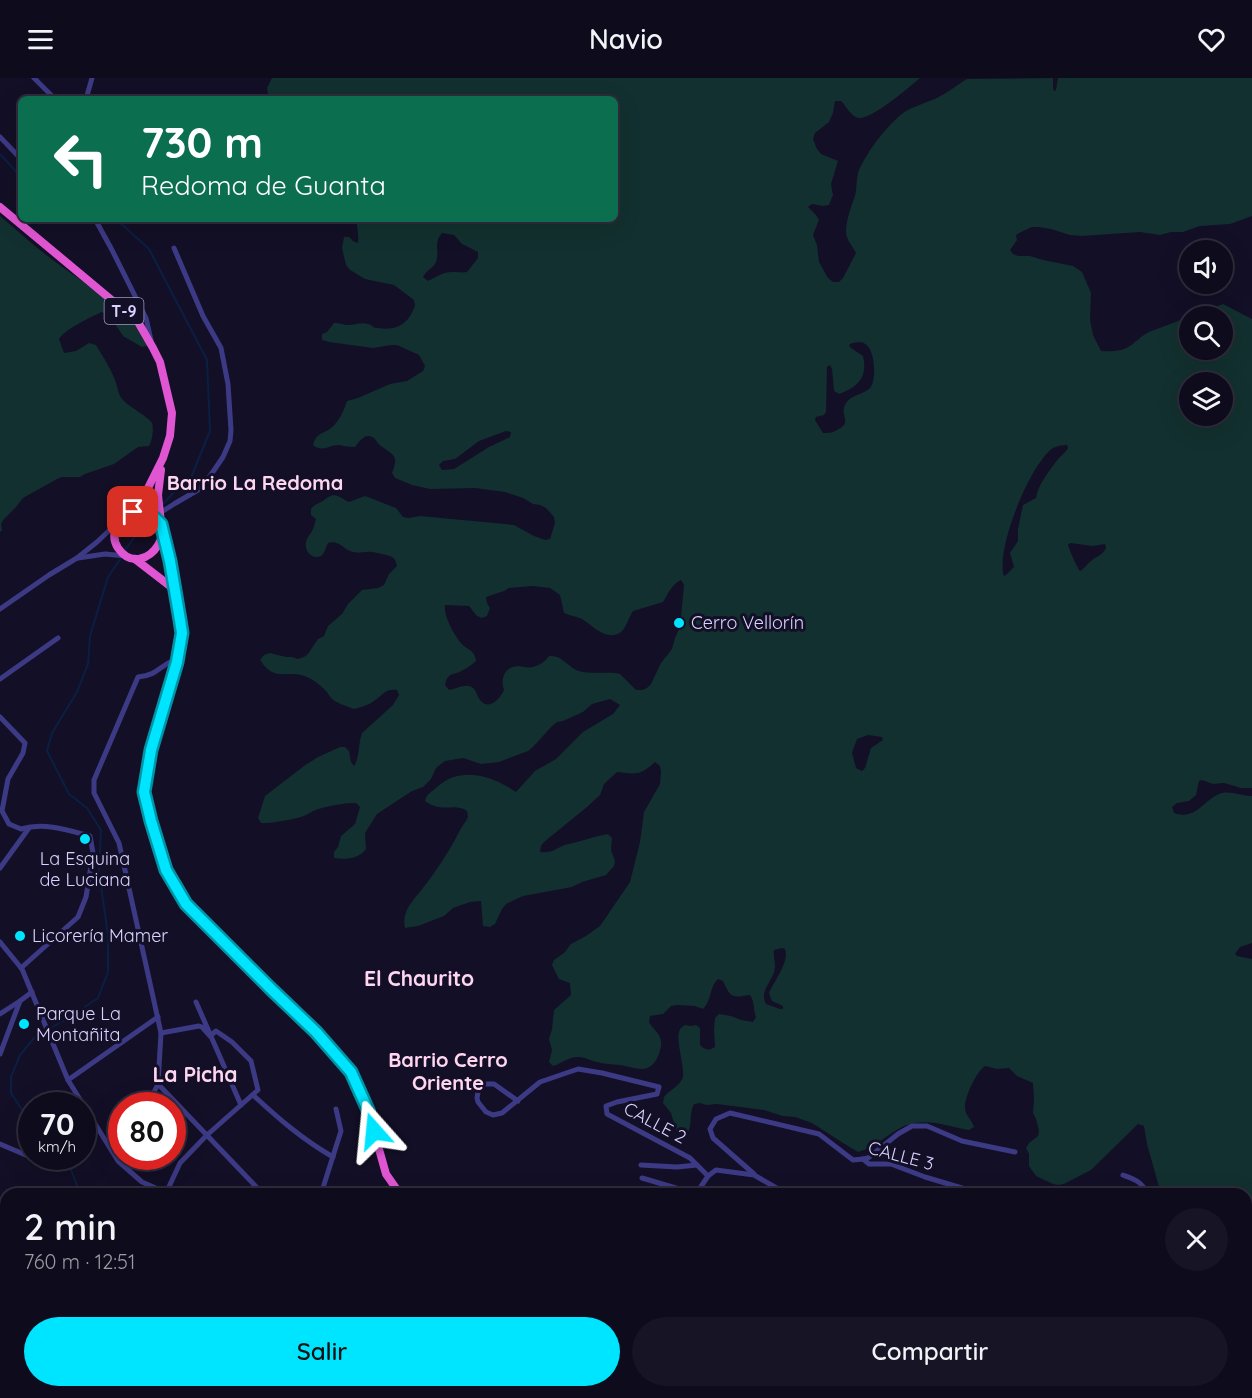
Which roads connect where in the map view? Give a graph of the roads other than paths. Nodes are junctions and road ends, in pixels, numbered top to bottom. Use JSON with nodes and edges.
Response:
{"nodes":[{"id":1,"x":34,"y":78,"type":"edge"},
{"id":2,"x":92,"y":78,"type":"edge"},
{"id":3,"x":52,"y":96,"type":"edge"},
{"id":4,"x":87,"y":96,"type":"edge"},
{"id":5,"x":0,"y":137,"type":"edge"},
{"id":6,"x":18,"y":156,"type":"edge"},
{"id":7,"x":0,"y":207,"type":"edge"},
{"id":8,"x":18,"y":222,"type":"edge"},
{"id":9,"x":18,"y":222,"type":"edge"},
{"id":10,"x":97,"y":222,"type":"edge"},
{"id":11,"x":174,"y":248,"type":"dead end"},
{"id":12,"x":153,"y":348,"type":"junction"},
{"id":13,"x":163,"y":458,"type":"junction"},
{"id":14,"x":158,"y":519,"type":"junction"},
{"id":15,"x":120,"y":520,"type":"junction"},
{"id":16,"x":131,"y":557,"type":"junction"},
{"id":17,"x":77,"y":558,"type":"junction"},
{"id":18,"x":179,"y":608,"type":"junction"},
{"id":19,"x":0,"y":609,"type":"edge"},
{"id":20,"x":58,"y":638,"type":"dead end"},
{"id":21,"x":177,"y":662,"type":"junction"},
{"id":22,"x":0,"y":679,"type":"edge"},
{"id":23,"x":0,"y":717,"type":"edge"},
{"id":24,"x":0,"y":775,"type":"edge"},
{"id":25,"x":8,"y":779,"type":"junction"},
{"id":26,"x":30,"y":826,"type":"junction"},
{"id":27,"x":0,"y":868,"type":"edge"},
{"id":28,"x":0,"y":942,"type":"edge"},
{"id":29,"x":21,"y":968,"type":"junction"},
{"id":30,"x":32,"y":992,"type":"junction"},
{"id":31,"x":20,"y":1001,"type":"junction"},
{"id":32,"x":196,"y":1002,"type":"dead end"},
{"id":33,"x":0,"y":1014,"type":"edge"},
{"id":34,"x":158,"y":1017,"type":"junction"},
{"id":35,"x":161,"y":1033,"type":"junction"},
{"id":36,"x":210,"y":1036,"type":"junction"},
{"id":37,"x":0,"y":1054,"type":"edge"},
{"id":38,"x":68,"y":1080,"type":"junction"},
{"id":39,"x":158,"y":1084,"type":"junction"},
{"id":40,"x":154,"y":1092,"type":"edge"},
{"id":41,"x":254,"y":1095,"type":"junction"},
{"id":42,"x":518,"y":1101,"type":"junction"},
{"id":43,"x":241,"y":1105,"type":"junction"},
{"id":44,"x":336,"y":1109,"type":"dead end"},
{"id":45,"x":207,"y":1135,"type":"junction"},
{"id":46,"x":0,"y":1144,"type":"edge"},
{"id":47,"x":108,"y":1145,"type":"edge"},
{"id":48,"x":18,"y":1152,"type":"edge"},
{"id":49,"x":1015,"y":1152,"type":"dead end"},
{"id":50,"x":333,"y":1156,"type":"junction"},
{"id":51,"x":863,"y":1159,"type":"junction"},
{"id":52,"x":641,"y":1165,"type":"dead end"},
{"id":53,"x":697,"y":1165,"type":"junction"},
{"id":54,"x":128,"y":1170,"type":"edge"},
{"id":55,"x":754,"y":1175,"type":"junction"},
{"id":56,"x":1123,"y":1175,"type":"dead end"},
{"id":57,"x":708,"y":1176,"type":"junction"},
{"id":58,"x":642,"y":1178,"type":"dead end"},
{"id":59,"x":151,"y":1188,"type":"edge"},
{"id":60,"x":168,"y":1188,"type":"edge"},
{"id":61,"x":257,"y":1188,"type":"edge"},
{"id":62,"x":323,"y":1188,"type":"edge"},
{"id":63,"x":396,"y":1188,"type":"edge"},
{"id":64,"x":676,"y":1188,"type":"edge"},
{"id":65,"x":700,"y":1188,"type":"edge"},
{"id":66,"x":777,"y":1188,"type":"edge"},
{"id":67,"x":962,"y":1188,"type":"edge"},
{"id":68,"x":1144,"y":1188,"type":"edge"}],
"edges":[{"from":1,"to":3,"type":"street"},
{"from":2,"to":4,"type":"street"},
{"from":5,"to":6,"type":"street"},
{"from":7,"to":8,"type":"highway","number":"T-9"},
{"from":9,"to":12,"type":"highway","number":"T-9"},
{"from":10,"to":12,"type":"street"},
{"from":11,"to":14,"type":"street"},
{"from":12,"to":13,"type":"highway","number":"T-9"},
{"from":13,"to":14,"type":"highway","number":"T-9"},
{"from":13,"to":15,"type":"highway","number":"T-9"},
{"from":14,"to":15,"type":"highway"},
{"from":14,"to":16,"type":"highway","number":"T-9"},
{"from":14,"to":18,"type":"highway","number":"T-9"},
{"from":15,"to":16,"type":"highway","number":"T-9"},
{"from":15,"to":17,"type":"street"},
{"from":16,"to":17,"type":"street"},
{"from":16,"to":18,"type":"highway","number":"T-9"},
{"from":17,"to":19,"type":"street"},
{"from":18,"to":21,"type":"highway","number":"T-9"},
{"from":20,"to":22,"type":"street"},
{"from":21,"to":34,"type":"street"},
{"from":21,"to":63,"type":"highway","number":"T-9"},
{"from":23,"to":25,"type":"street"},
{"from":24,"to":25,"type":"street"},
{"from":25,"to":26,"type":"street"},
{"from":26,"to":27,"type":"street"},
{"from":26,"to":29,"type":"street"},
{"from":28,"to":29,"type":"street"},
{"from":29,"to":30,"type":"street"},
{"from":30,"to":31,"type":"street"},
{"from":30,"to":38,"type":"street"},
{"from":31,"to":33,"type":"street"},
{"from":31,"to":37,"type":"street"},
{"from":32,"to":36,"type":"street"},
{"from":34,"to":35,"type":"street"},
{"from":34,"to":38,"type":"street"},
{"from":35,"to":36,"type":"street"},
{"from":35,"to":39,"type":"street"},
{"from":36,"to":41,"type":"street"},
{"from":36,"to":43,"type":"street"},
{"from":38,"to":47,"type":"street"},
{"from":39,"to":40,"type":"street"},
{"from":39,"to":45,"type":"street"},
{"from":41,"to":43,"type":"street"},
{"from":41,"to":50,"type":"street"},
{"from":42,"to":42,"type":"street","name":"CALLE 2"},
{"from":42,"to":53,"type":"street","name":"CALLE 2"},
{"from":43,"to":45,"type":"street"},
{"from":44,"to":50,"type":"street"},
{"from":45,"to":60,"type":"street"},
{"from":45,"to":61,"type":"street"},
{"from":46,"to":48,"type":"street"},
{"from":49,"to":51,"type":"street"},
{"from":50,"to":62,"type":"street"},
{"from":51,"to":55,"type":"street","name":"CALLE 3"},
{"from":51,"to":67,"type":"street","name":"CALLE 3"},
{"from":52,"to":53,"type":"street"},
{"from":53,"to":57,"type":"street","name":"CALLE 2"},
{"from":54,"to":59,"type":"street"},
{"from":55,"to":57,"type":"street"},
{"from":55,"to":66,"type":"street"},
{"from":56,"to":68,"type":"street"},
{"from":57,"to":65,"type":"street"},
{"from":58,"to":64,"type":"street"}]}
